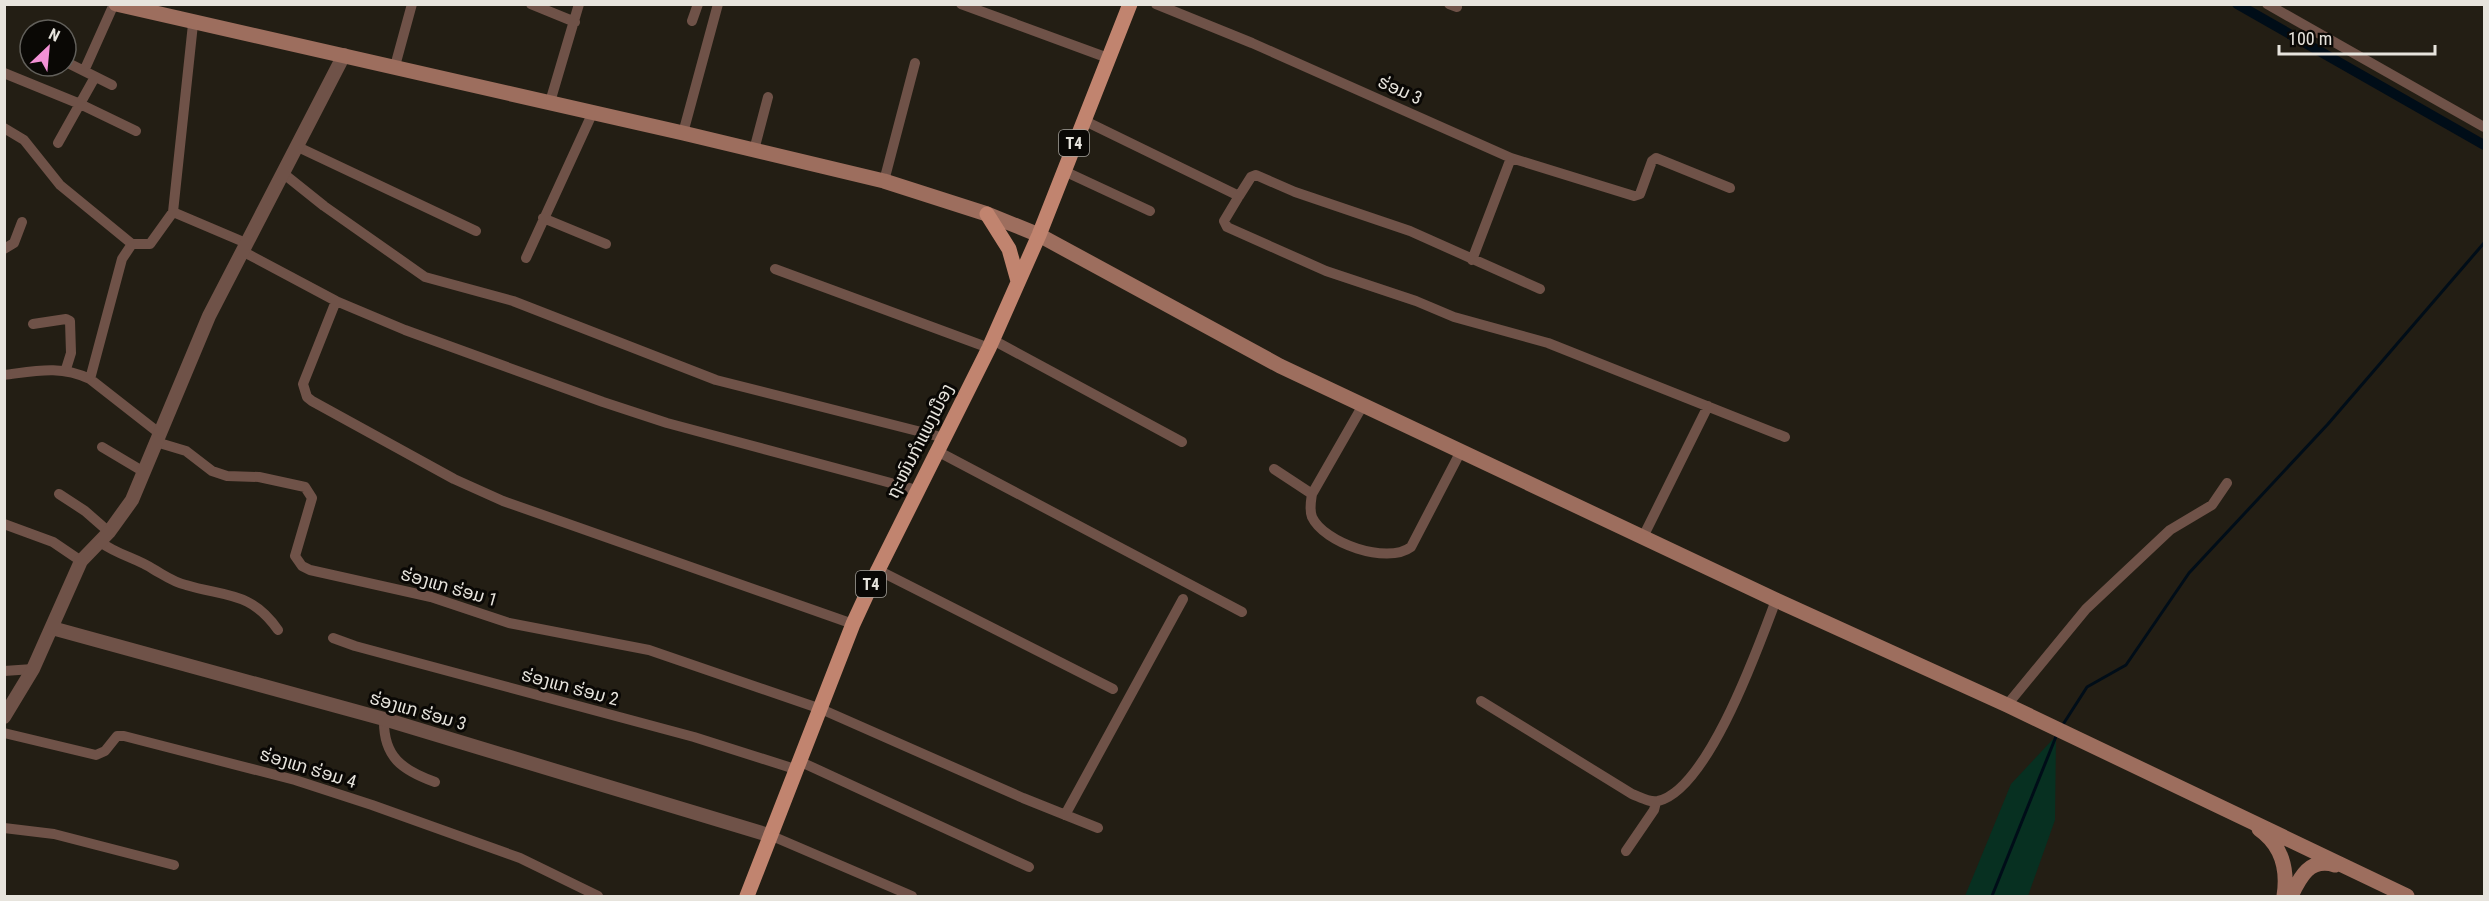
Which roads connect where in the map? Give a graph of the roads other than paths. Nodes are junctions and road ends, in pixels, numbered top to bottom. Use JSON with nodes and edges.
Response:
{"nodes":[{"id":1,"x":115,"y":4,"type":"edge"},
{"id":2,"x":412,"y":4,"type":"edge"},
{"id":3,"x":531,"y":4,"type":"edge"},
{"id":4,"x":579,"y":4,"type":"edge"},
{"id":5,"x":698,"y":4,"type":"edge"},
{"id":6,"x":718,"y":4,"type":"edge"},
{"id":7,"x":961,"y":4,"type":"edge"},
{"id":8,"x":1130,"y":4,"type":"edge"},
{"id":9,"x":1156,"y":4,"type":"edge"},
{"id":10,"x":2267,"y":4,"type":"edge"},
{"id":11,"x":692,"y":21,"type":"dead end"},
{"id":12,"x":575,"y":22,"type":"junction"},
{"id":13,"x":193,"y":24,"type":"junction"},
{"id":14,"x":344,"y":55,"type":"junction"},
{"id":15,"x":1108,"y":58,"type":"junction"},
{"id":16,"x":915,"y":63,"type":"dead end"},
{"id":17,"x":394,"y":66,"type":"junction"},
{"id":18,"x":78,"y":68,"type":"edge"},
{"id":19,"x":84,"y":71,"type":"junction"},
{"id":20,"x":4,"y":73,"type":"edge"},
{"id":21,"x":95,"y":77,"type":"junction"},
{"id":22,"x":112,"y":85,"type":"dead end"},
{"id":23,"x":768,"y":97,"type":"dead end"},
{"id":24,"x":550,"y":102,"type":"junction"},
{"id":25,"x":80,"y":104,"type":"junction"},
{"id":26,"x":593,"y":112,"type":"junction"},
{"id":27,"x":1083,"y":120,"type":"junction"},
{"id":28,"x":2484,"y":127,"type":"edge"},
{"id":29,"x":4,"y":128,"type":"edge"},
{"id":30,"x":136,"y":131,"type":"dead end"},
{"id":31,"x":683,"y":133,"type":"junction"},
{"id":32,"x":58,"y":143,"type":"dead end"},
{"id":33,"x":298,"y":147,"type":"junction"},
{"id":34,"x":754,"y":150,"type":"junction"},
{"id":35,"x":1511,"y":158,"type":"junction"},
{"id":36,"x":1064,"y":171,"type":"junction"},
{"id":37,"x":284,"y":174,"type":"junction"},
{"id":38,"x":884,"y":181,"type":"junction"},
{"id":39,"x":1730,"y":188,"type":"dead end"},
{"id":40,"x":1239,"y":196,"type":"junction"},
{"id":41,"x":1150,"y":211,"type":"dead end"},
{"id":42,"x":173,"y":212,"type":"junction"},
{"id":43,"x":987,"y":214,"type":"junction"},
{"id":44,"x":543,"y":218,"type":"junction"},
{"id":45,"x":22,"y":222,"type":"dead end"},
{"id":46,"x":476,"y":231,"type":"dead end"},
{"id":47,"x":1039,"y":235,"type":"junction"},
{"id":48,"x":132,"y":244,"type":"junction"},
{"id":49,"x":606,"y":244,"type":"dead end"},
{"id":50,"x":244,"y":247,"type":"junction"},
{"id":51,"x":4,"y":249,"type":"edge"},
{"id":52,"x":526,"y":258,"type":"dead end"},
{"id":53,"x":1472,"y":260,"type":"junction"},
{"id":54,"x":775,"y":269,"type":"dead end"},
{"id":55,"x":1018,"y":281,"type":"junction"},
{"id":56,"x":1540,"y":289,"type":"dead end"},
{"id":57,"x":336,"y":301,"type":"junction"},
{"id":58,"x":33,"y":324,"type":"dead end"},
{"id":59,"x":991,"y":344,"type":"junction"},
{"id":60,"x":66,"y":369,"type":"junction"},
{"id":61,"x":4,"y":375,"type":"edge"},
{"id":62,"x":90,"y":379,"type":"junction"},
{"id":63,"x":1363,"y":405,"type":"junction"},
{"id":64,"x":1708,"y":406,"type":"junction"},
{"id":65,"x":157,"y":438,"type":"junction"},
{"id":66,"x":1785,"y":438,"type":"dead end"},
{"id":67,"x":1182,"y":442,"type":"dead end"},
{"id":68,"x":941,"y":445,"type":"junction"},
{"id":69,"x":102,"y":447,"type":"dead end"},
{"id":70,"x":1461,"y":451,"type":"junction"},
{"id":71,"x":1274,"y":469,"type":"dead end"},
{"id":72,"x":144,"y":472,"type":"junction"},
{"id":73,"x":2227,"y":483,"type":"dead end"},
{"id":74,"x":918,"y":490,"type":"junction"},
{"id":75,"x":59,"y":494,"type":"dead end"},
{"id":76,"x":1312,"y":494,"type":"junction"},
{"id":77,"x":4,"y":524,"type":"edge"},
{"id":78,"x":105,"y":537,"type":"junction"},
{"id":79,"x":1643,"y":537,"type":"junction"},
{"id":80,"x":81,"y":561,"type":"junction"},
{"id":81,"x":878,"y":570,"type":"junction"},
{"id":82,"x":1183,"y":599,"type":"dead end"},
{"id":83,"x":1776,"y":600,"type":"junction"},
{"id":84,"x":1242,"y":612,"type":"dead end"},
{"id":85,"x":853,"y":624,"type":"junction"},
{"id":86,"x":52,"y":628,"type":"junction"},
{"id":87,"x":278,"y":630,"type":"dead end"},
{"id":88,"x":333,"y":638,"type":"dead end"},
{"id":89,"x":33,"y":669,"type":"junction"},
{"id":90,"x":4,"y":671,"type":"edge"},
{"id":91,"x":1113,"y":689,"type":"dead end"},
{"id":92,"x":1481,"y":701,"type":"dead end"},
{"id":93,"x":2007,"y":705,"type":"junction"},
{"id":94,"x":821,"y":709,"type":"junction"},
{"id":95,"x":4,"y":717,"type":"edge"},
{"id":96,"x":384,"y":719,"type":"junction"},
{"id":97,"x":4,"y":733,"type":"edge"},
{"id":98,"x":800,"y":766,"type":"junction"},
{"id":99,"x":435,"y":782,"type":"dead end"},
{"id":100,"x":1656,"y":802,"type":"junction"},
{"id":101,"x":2226,"y":808,"type":"junction"},
{"id":102,"x":1065,"y":815,"type":"junction"},
{"id":103,"x":4,"y":828,"type":"edge"},
{"id":104,"x":1098,"y":828,"type":"dead end"},
{"id":105,"x":772,"y":836,"type":"junction"},
{"id":106,"x":1626,"y":851,"type":"dead end"},
{"id":107,"x":174,"y":865,"type":"dead end"},
{"id":108,"x":1029,"y":867,"type":"dead end"},
{"id":109,"x":2361,"y":874,"type":"junction"},
{"id":110,"x":598,"y":897,"type":"edge"},
{"id":111,"x":747,"y":897,"type":"edge"},
{"id":112,"x":912,"y":897,"type":"edge"},
{"id":113,"x":2284,"y":897,"type":"edge"},
{"id":114,"x":2290,"y":897,"type":"edge"},
{"id":115,"x":2407,"y":897,"type":"edge"}],
"edges":[{"from":1,"to":13,"type":"main road"},
{"from":1,"to":19,"type":"street"},
{"from":2,"to":17,"type":"street"},
{"from":3,"to":12,"type":"street"},
{"from":4,"to":12,"type":"street"},
{"from":5,"to":11,"type":"street"},
{"from":6,"to":31,"type":"street"},
{"from":7,"to":15,"type":"street"},
{"from":8,"to":15,"type":"main road","name":"ຖະໜົນກຳແພງເມືອງ","number":"T4"},
{"from":9,"to":35,"type":"street","name":"ຮ່ອມ 3"},
{"from":10,"to":28,"type":"street"},
{"from":12,"to":24,"type":"street"},
{"from":13,"to":14,"type":"main road"},
{"from":13,"to":42,"type":"street"},
{"from":14,"to":17,"type":"main road"},
{"from":14,"to":33,"type":"street"},
{"from":15,"to":27,"type":"main road","name":"ຖະໜົນກຳແພງເມືອງ","number":"T4"},
{"from":16,"to":38,"type":"street"},
{"from":17,"to":24,"type":"main road"},
{"from":18,"to":19,"type":"street"},
{"from":19,"to":21,"type":"street"},
{"from":20,"to":25,"type":"street"},
{"from":21,"to":22,"type":"street"},
{"from":21,"to":25,"type":"street"},
{"from":23,"to":34,"type":"street"},
{"from":24,"to":26,"type":"main road"},
{"from":25,"to":30,"type":"street"},
{"from":25,"to":32,"type":"street"},
{"from":26,"to":31,"type":"main road"},
{"from":26,"to":44,"type":"street"},
{"from":27,"to":36,"type":"main road","name":"ຖະໜົນກຳແພງເມືອງ","number":"T4"},
{"from":27,"to":40,"type":"street"},
{"from":29,"to":48,"type":"street"},
{"from":31,"to":34,"type":"main road"},
{"from":33,"to":37,"type":"street"},
{"from":33,"to":46,"type":"street"},
{"from":34,"to":38,"type":"main road"},
{"from":35,"to":39,"type":"street","name":"ຮ່ອມ 3"},
{"from":35,"to":53,"type":"street"},
{"from":36,"to":41,"type":"street"},
{"from":36,"to":47,"type":"main road","name":"ຖະໜົນກຳແພງເມືອງ","number":"T4"},
{"from":37,"to":50,"type":"street"},
{"from":37,"to":68,"type":"street"},
{"from":38,"to":43,"type":"main road"},
{"from":40,"to":53,"type":"street"},
{"from":40,"to":64,"type":"street"},
{"from":42,"to":48,"type":"street"},
{"from":42,"to":50,"type":"street"},
{"from":43,"to":47,"type":"main road"},
{"from":43,"to":55,"type":"main road"},
{"from":44,"to":49,"type":"street"},
{"from":44,"to":52,"type":"street"},
{"from":45,"to":51,"type":"street"},
{"from":47,"to":55,"type":"main road","name":"ຖະໜົນກຳແພງເມືອງ","number":"T4"},
{"from":47,"to":63,"type":"main road"},
{"from":48,"to":62,"type":"street"},
{"from":50,"to":57,"type":"street"},
{"from":50,"to":65,"type":"street"},
{"from":53,"to":56,"type":"street"},
{"from":54,"to":59,"type":"street"},
{"from":55,"to":59,"type":"main road","name":"ຖະໜົນກຳແພງເມືອງ","number":"T4"},
{"from":57,"to":74,"type":"street"},
{"from":57,"to":85,"type":"street"},
{"from":58,"to":60,"type":"street"},
{"from":59,"to":67,"type":"street"},
{"from":59,"to":68,"type":"main road","name":"ຖະໜົນກຳແພງເມືອງ","number":"T4"},
{"from":60,"to":61,"type":"street"},
{"from":60,"to":62,"type":"street"},
{"from":62,"to":65,"type":"street"},
{"from":63,"to":70,"type":"main road"},
{"from":63,"to":76,"type":"street"},
{"from":64,"to":66,"type":"street"},
{"from":64,"to":79,"type":"street"},
{"from":65,"to":72,"type":"street"},
{"from":65,"to":94,"type":"street","name":"ຮ່ອງແກ ຮ່ອມ 1"},
{"from":68,"to":74,"type":"main road","name":"ຖະໜົນກຳແພງເມືອງ","number":"T4"},
{"from":68,"to":84,"type":"street"},
{"from":69,"to":72,"type":"street"},
{"from":70,"to":76,"type":"street"},
{"from":70,"to":79,"type":"main road"},
{"from":71,"to":76,"type":"street"},
{"from":72,"to":78,"type":"street"},
{"from":73,"to":93,"type":"street"},
{"from":74,"to":81,"type":"main road","name":"ຖະໜົນກຳແພງເມືອງ","number":"T4"},
{"from":75,"to":78,"type":"street"},
{"from":77,"to":80,"type":"street"},
{"from":78,"to":80,"type":"street"},
{"from":78,"to":87,"type":"street"},
{"from":79,"to":83,"type":"main road"},
{"from":80,"to":86,"type":"street"},
{"from":81,"to":85,"type":"main road","name":"ຖະໜົນກຳແພງເມືອງ","number":"T4"},
{"from":81,"to":91,"type":"street"},
{"from":82,"to":102,"type":"street"},
{"from":83,"to":93,"type":"main road"},
{"from":83,"to":100,"type":"street"},
{"from":85,"to":94,"type":"main road","name":"ຖະໜົນກຳແພງເມືອງ","number":"T4"},
{"from":86,"to":89,"type":"street"},
{"from":86,"to":96,"type":"street","name":"ຮ່ອງແກ ຮ່ອມ 3"},
{"from":88,"to":98,"type":"street","name":"ຮ່ອງແກ ຮ່ອມ 2"},
{"from":89,"to":90,"type":"street"},
{"from":89,"to":95,"type":"street"},
{"from":92,"to":100,"type":"street"},
{"from":93,"to":101,"type":"main road"},
{"from":94,"to":98,"type":"main road","name":"ຖະໜົນກຳແພງເມືອງ","number":"T4"},
{"from":94,"to":102,"type":"street"},
{"from":96,"to":99,"type":"street"},
{"from":96,"to":105,"type":"street","name":"ຮ່ອງແກ ຮ່ອມ 3"},
{"from":97,"to":110,"type":"street","name":"ຮ່ອງແກ ຮ່ອມ 4"},
{"from":98,"to":105,"type":"main road","name":"ຖະໜົນກຳແພງເມືອງ","number":"T4"},
{"from":98,"to":108,"type":"street","name":"ຮ່ອງແກ ຮ່ອມ 2"},
{"from":100,"to":106,"type":"street"},
{"from":101,"to":109,"type":"main road"},
{"from":101,"to":113,"type":"main road"},
{"from":102,"to":104,"type":"street"},
{"from":103,"to":107,"type":"street"},
{"from":105,"to":111,"type":"main road","name":"ຖະໜົນກຳແພງເມືອງ","number":"T4"},
{"from":105,"to":112,"type":"street"},
{"from":109,"to":114,"type":"main road"},
{"from":109,"to":115,"type":"main road"}]}
